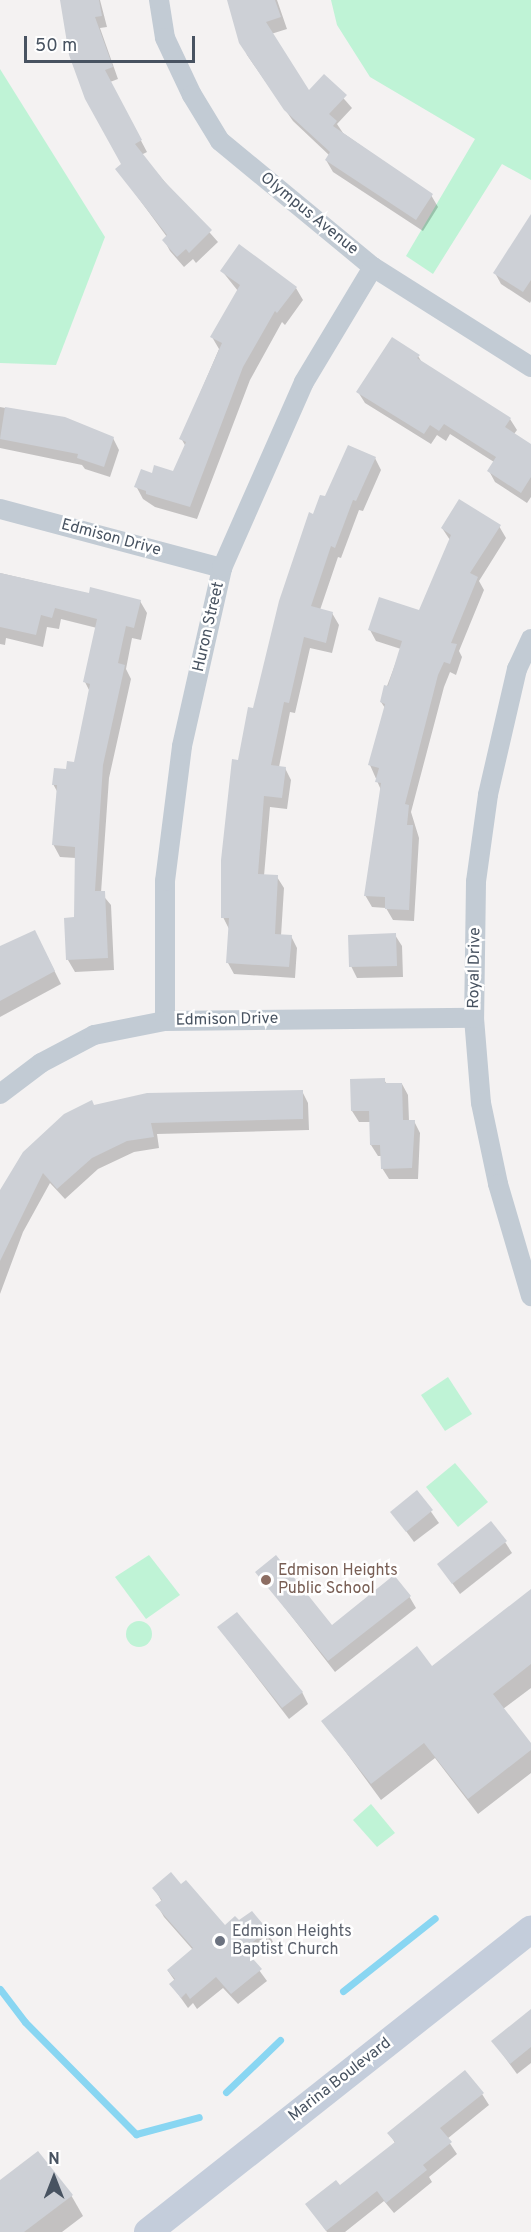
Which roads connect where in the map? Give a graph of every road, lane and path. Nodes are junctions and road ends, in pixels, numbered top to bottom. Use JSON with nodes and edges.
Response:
{"nodes":[{"id":1,"x":159,"y":0,"type":"edge"},
{"id":2,"x":373,"y":267,"type":"junction"},
{"id":3,"x":531,"y":367,"type":"edge"},
{"id":4,"x":0,"y":509,"type":"edge"},
{"id":5,"x":222,"y":568,"type":"junction"},
{"id":6,"x":531,"y":639,"type":"edge"},
{"id":7,"x":474,"y":1018,"type":"junction"},
{"id":8,"x":165,"y":1021,"type":"junction"},
{"id":9,"x":0,"y":1094,"type":"edge"},
{"id":10,"x":531,"y":1296,"type":"edge"},
{"id":11,"x":531,"y":1929,"type":"edge"},
{"id":12,"x":148,"y":2232,"type":"edge"}],
"edges":[{"from":1,"to":2,"type":"street","name":"Olympus Avenue"},
{"from":2,"to":3,"type":"street","name":"Olympus Avenue"},
{"from":2,"to":5,"type":"street","name":"Huron Street"},
{"from":4,"to":5,"type":"street","name":"Edmison Drive"},
{"from":5,"to":8,"type":"street","name":"Huron Street"},
{"from":6,"to":7,"type":"street","name":"Royal Drive"},
{"from":7,"to":8,"type":"street","name":"Edmison Drive"},
{"from":7,"to":10,"type":"street","name":"Royal Drive"},
{"from":8,"to":9,"type":"street","name":"Edmison Drive"},
{"from":11,"to":12,"type":"street","name":"Marina Boulevard"}]}
